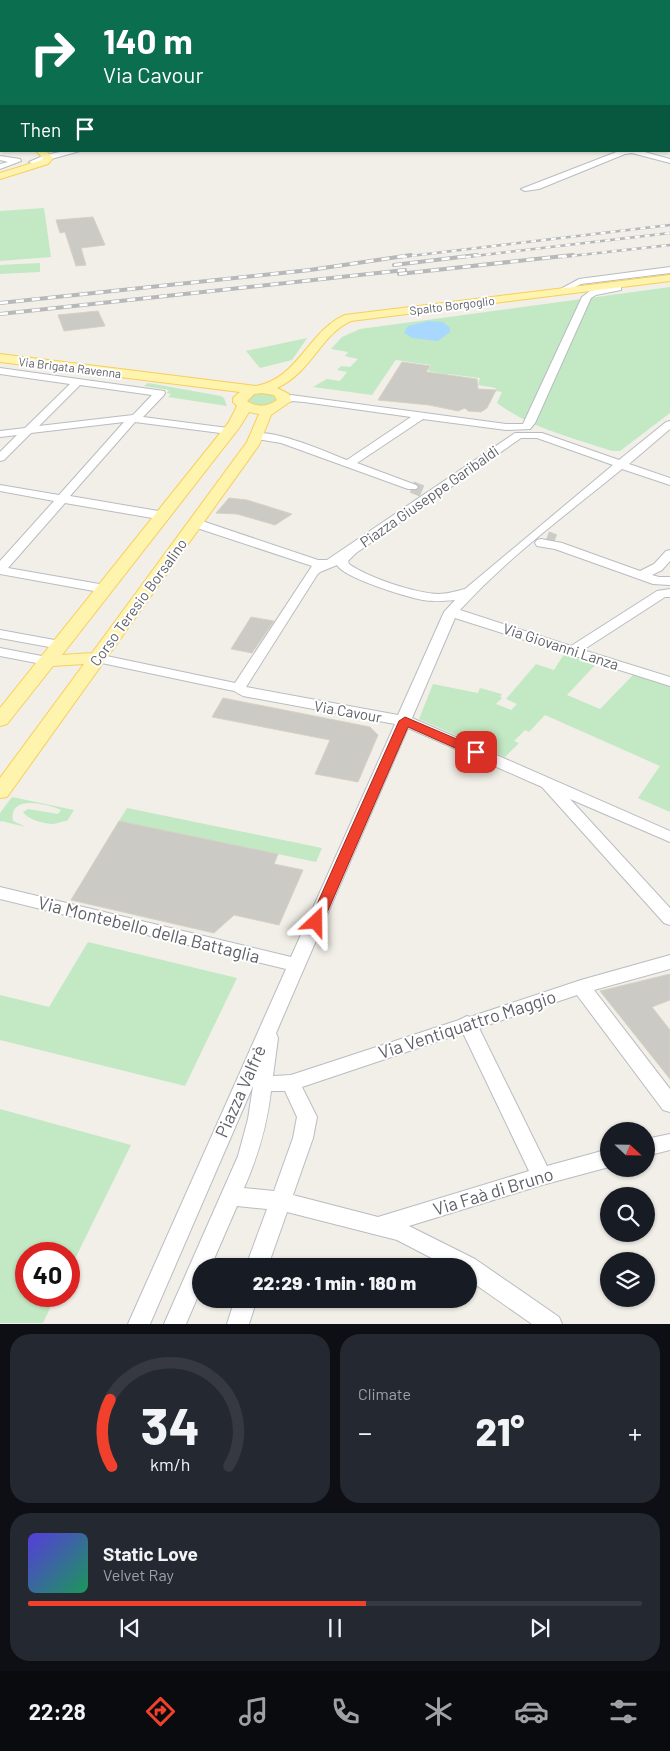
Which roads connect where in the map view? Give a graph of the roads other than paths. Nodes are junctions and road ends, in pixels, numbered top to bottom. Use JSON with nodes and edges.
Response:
{"nodes":[{"id":1,"x":29,"y":152,"type":"edge"},
{"id":2,"x":71,"y":152,"type":"edge"},
{"id":3,"x":76,"y":152,"type":"edge"},
{"id":4,"x":40,"y":157,"type":"edge"},
{"id":5,"x":0,"y":158,"type":"edge"},
{"id":6,"x":670,"y":161,"type":"edge"},
{"id":7,"x":0,"y":167,"type":"edge"},
{"id":8,"x":0,"y":176,"type":"edge"},
{"id":9,"x":525,"y":190,"type":"dead end"},
{"id":10,"x":668,"y":274,"type":"edge"},
{"id":11,"x":618,"y":288,"type":"junction"},
{"id":12,"x":0,"y":358,"type":"edge"},
{"id":13,"x":1,"y":372,"type":"edge"},
{"id":14,"x":140,"y":376,"type":"junction"},
{"id":15,"x":77,"y":382,"type":"junction"},
{"id":16,"x":259,"y":390,"type":"junction"},
{"id":17,"x":160,"y":393,"type":"joint"},
{"id":18,"x":283,"y":398,"type":"junction"},
{"id":19,"x":242,"y":403,"type":"junction"},
{"id":20,"x":269,"y":409,"type":"junction"},
{"id":21,"x":421,"y":416,"type":"junction"},
{"id":22,"x":134,"y":418,"type":"junction"},
{"id":23,"x":530,"y":423,"type":"junction"},
{"id":24,"x":670,"y":424,"type":"edge"},
{"id":25,"x":506,"y":427,"type":"junction"},
{"id":26,"x":28,"y":430,"type":"junction"},
{"id":27,"x":228,"y":431,"type":"junction"},
{"id":28,"x":0,"y":434,"type":"edge"},
{"id":29,"x":538,"y":435,"type":"junction"},
{"id":30,"x":257,"y":436,"type":"junction"},
{"id":31,"x":507,"y":442,"type":"junction"},
{"id":32,"x":632,"y":456,"type":"junction"},
{"id":33,"x":604,"y":457,"type":"junction"},
{"id":34,"x":0,"y":458,"type":"edge"},
{"id":35,"x":348,"y":464,"type":"junction"},
{"id":36,"x":622,"y":464,"type":"junction"},
{"id":37,"x":670,"y":482,"type":"edge"},
{"id":38,"x":0,"y":488,"type":"edge"},
{"id":39,"x":62,"y":497,"type":"junction"},
{"id":40,"x":416,"y":505,"type":"junction"},
{"id":41,"x":164,"y":516,"type":"junction"},
{"id":42,"x":195,"y":523,"type":"junction"},
{"id":43,"x":545,"y":538,"type":"junction"},
{"id":44,"x":352,"y":550,"type":"junction"},
{"id":45,"x":670,"y":554,"type":"edge"},
{"id":46,"x":330,"y":564,"type":"junction"},
{"id":47,"x":0,"y":570,"type":"edge"},
{"id":48,"x":661,"y":582,"type":"edge"},
{"id":49,"x":474,"y":588,"type":"junction"},
{"id":50,"x":105,"y":589,"type":"junction"},
{"id":51,"x":416,"y":595,"type":"junction"},
{"id":52,"x":449,"y":616,"type":"junction"},
{"id":53,"x":0,"y":634,"type":"edge"},
{"id":54,"x":60,"y":645,"type":"junction"},
{"id":55,"x":574,"y":650,"type":"junction"},
{"id":56,"x":0,"y":652,"type":"edge"},
{"id":57,"x":97,"y":658,"type":"junction"},
{"id":58,"x":47,"y":661,"type":"junction"},
{"id":59,"x":670,"y":682,"type":"edge"},
{"id":60,"x":240,"y":688,"type":"junction"},
{"id":61,"x":0,"y":720,"type":"edge"},
{"id":62,"x":405,"y":721,"type":"junction"},
{"id":63,"x":546,"y":783,"type":"junction"},
{"id":64,"x":0,"y":792,"type":"edge"},
{"id":65,"x":670,"y":837,"type":"edge"},
{"id":66,"x":0,"y":893,"type":"edge"},
{"id":67,"x":670,"y":920,"type":"edge"},
{"id":68,"x":670,"y":962,"type":"edge"},
{"id":69,"x":297,"y":964,"type":"junction"},
{"id":70,"x":581,"y":987,"type":"junction"},
{"id":71,"x":271,"y":1023,"type":"junction"},
{"id":72,"x":467,"y":1023,"type":"junction"},
{"id":73,"x":291,"y":1083,"type":"junction"},
{"id":74,"x":264,"y":1084,"type":"junction"},
{"id":75,"x":670,"y":1104,"type":"edge"},
{"id":76,"x":670,"y":1142,"type":"edge"},
{"id":77,"x":655,"y":1146,"type":"edge"},
{"id":78,"x":600,"y":1160,"type":"edge"},
{"id":79,"x":542,"y":1176,"type":"junction"},
{"id":80,"x":231,"y":1196,"type":"junction"},
{"id":81,"x":280,"y":1201,"type":"junction"},
{"id":82,"x":378,"y":1226,"type":"junction"},
{"id":83,"x":260,"y":1258,"type":"edge"},
{"id":84,"x":451,"y":1258,"type":"edge"},
{"id":85,"x":477,"y":1273,"type":"edge"},
{"id":86,"x":243,"y":1308,"type":"edge"},
{"id":87,"x":139,"y":1324,"type":"edge"},
{"id":88,"x":175,"y":1324,"type":"edge"},
{"id":89,"x":238,"y":1324,"type":"edge"},
{"id":90,"x":551,"y":1324,"type":"edge"}],
"edges":[{"from":1,"to":4,"type":"main road"},
{"from":2,"to":4,"type":"street"},
{"from":3,"to":4,"type":"street"},
{"from":4,"to":8,"type":"main road"},
{"from":5,"to":7,"type":"street"},
{"from":6,"to":9,"type":"street"},
{"from":10,"to":11,"type":"main road","name":"Spalto Borgoglio"},
{"from":10,"to":16,"type":"main road","name":"Spalto Borgoglio"},
{"from":11,"to":18,"type":"main road","name":"Spalto Borgoglio"},
{"from":11,"to":23,"type":"street"},
{"from":12,"to":14,"type":"main road","name":"Via Brigata Ravenna"},
{"from":13,"to":15,"type":"street"},
{"from":14,"to":16,"type":"main road","name":"Via Brigata Ravenna"},
{"from":14,"to":19,"type":"main road","name":"Via Brigata Ravenna"},
{"from":15,"to":17,"type":"street"},
{"from":15,"to":26,"type":"street"},
{"from":16,"to":18,"type":"main road","name":"Via Brigata Ravenna"},
{"from":16,"to":19,"type":"main road","name":"Spalto Borgoglio"},
{"from":17,"to":22,"type":"street"},
{"from":18,"to":20,"type":"main road","name":"Spalto Borgoglio"},
{"from":18,"to":21,"type":"street"},
{"from":19,"to":20,"type":"main road","name":"Via Brigata Ravenna"},
{"from":19,"to":27,"type":"main road","name":"Corso Teresio Borsalino"},
{"from":20,"to":30,"type":"main road","name":"Corso Teresio Borsalino"},
{"from":21,"to":25,"type":"street"},
{"from":21,"to":35,"type":"street"},
{"from":22,"to":26,"type":"street"},
{"from":22,"to":27,"type":"street"},
{"from":22,"to":39,"type":"street"},
{"from":23,"to":25,"type":"street"},
{"from":23,"to":29,"type":"street"},
{"from":24,"to":32,"type":"street"},
{"from":25,"to":31,"type":"street"},
{"from":26,"to":28,"type":"street"},
{"from":26,"to":34,"type":"street"},
{"from":27,"to":41,"type":"main road","name":"Corso Teresio Borsalino"},
{"from":29,"to":31,"type":"street","name":"Piazza Giuseppe Garibaldi"},
{"from":29,"to":33,"type":"street"},
{"from":30,"to":35,"type":"street"},
{"from":30,"to":42,"type":"main road","name":"Corso Teresio Borsalino"},
{"from":31,"to":40,"type":"street","name":"Piazza Giuseppe Garibaldi"},
{"from":32,"to":33,"type":"street"},
{"from":32,"to":36,"type":"street"},
{"from":33,"to":36,"type":"street"},
{"from":35,"to":40,"type":"street"},
{"from":36,"to":37,"type":"street"},
{"from":36,"to":43,"type":"street"},
{"from":38,"to":39,"type":"street"},
{"from":39,"to":41,"type":"street"},
{"from":39,"to":47,"type":"street"},
{"from":40,"to":44,"type":"street","name":"Piazza Giuseppe Garibaldi"},
{"from":41,"to":50,"type":"main road","name":"Corso Teresio Borsalino"},
{"from":42,"to":46,"type":"street"},
{"from":42,"to":57,"type":"main road","name":"Corso Teresio Borsalino"},
{"from":43,"to":48,"type":"street"},
{"from":43,"to":49,"type":"street"},
{"from":44,"to":46,"type":"street","name":"Piazza Giuseppe Garibaldi"},
{"from":44,"to":51,"type":"street","name":"Piazza Giuseppe Garibaldi"},
{"from":45,"to":48,"type":"street"},
{"from":46,"to":60,"type":"street","name":"Piazza Giuseppe Garibaldi"},
{"from":47,"to":50,"type":"street"},
{"from":48,"to":55,"type":"street"},
{"from":49,"to":51,"type":"street","name":"Piazza Giuseppe Garibaldi"},
{"from":49,"to":52,"type":"street"},
{"from":50,"to":54,"type":"main road","name":"Corso Teresio Borsalino"},
{"from":51,"to":52,"type":"street"},
{"from":52,"to":55,"type":"street","name":"Via Giovanni Lanza"},
{"from":52,"to":62,"type":"street"},
{"from":53,"to":54,"type":"street"},
{"from":54,"to":57,"type":"main road"},
{"from":54,"to":58,"type":"main road","name":"Corso Teresio Borsalino"},
{"from":55,"to":59,"type":"street","name":"Via Giovanni Lanza"},
{"from":56,"to":58,"type":"street"},
{"from":57,"to":58,"type":"main road"},
{"from":57,"to":60,"type":"street","name":"Via Cavour"},
{"from":57,"to":64,"type":"main road","name":"Corso Teresio Borsalino"},
{"from":58,"to":61,"type":"main road","name":"Corso Teresio Borsalino"},
{"from":60,"to":62,"type":"street","name":"Via Cavour"},
{"from":62,"to":63,"type":"street","name":"Via Cavour"},
{"from":62,"to":69,"type":"street"},
{"from":63,"to":65,"type":"street","name":"Via Cavour"},
{"from":63,"to":67,"type":"street"},
{"from":66,"to":69,"type":"street","name":"Via Montebello della Battaglia"},
{"from":68,"to":70,"type":"street","name":"Via Ventiquattro Maggio"},
{"from":69,"to":71,"type":"street"},
{"from":70,"to":72,"type":"street","name":"Via Ventiquattro Maggio"},
{"from":70,"to":75,"type":"street"},
{"from":71,"to":74,"type":"street","name":"Piazza Valfrè"},
{"from":71,"to":87,"type":"street","name":"Piazza Valfrè"},
{"from":72,"to":73,"type":"street","name":"Via Ventiquattro Maggio"},
{"from":72,"to":79,"type":"street"},
{"from":73,"to":74,"type":"street","name":"Via Ventiquattro Maggio"},
{"from":73,"to":81,"type":"street"},
{"from":74,"to":80,"type":"street","name":"Piazza Valfrè"},
{"from":76,"to":77,"type":"street"},
{"from":78,"to":79,"type":"street","name":"Via Faà di Bruno"},
{"from":79,"to":82,"type":"street","name":"Via Faà di Bruno"},
{"from":80,"to":81,"type":"street"},
{"from":80,"to":88,"type":"street","name":"Piazza Valfrè"},
{"from":81,"to":82,"type":"street"},
{"from":81,"to":83,"type":"street"},
{"from":82,"to":84,"type":"street"},
{"from":85,"to":90,"type":"street"},
{"from":86,"to":89,"type":"street"}]}
